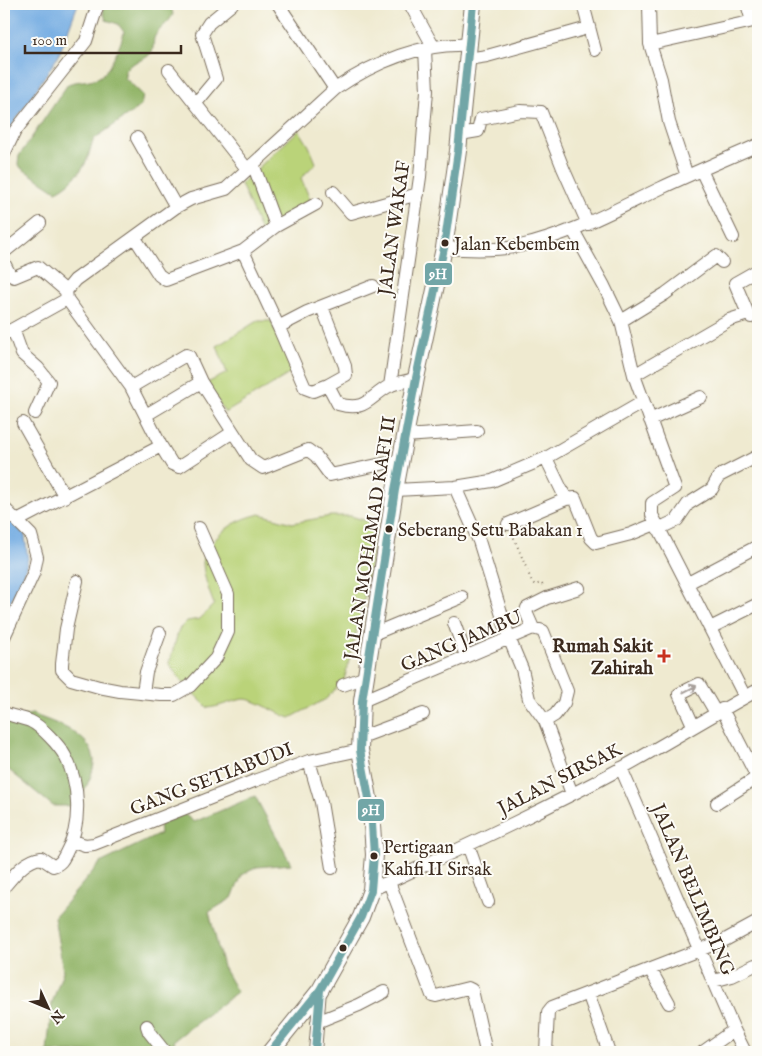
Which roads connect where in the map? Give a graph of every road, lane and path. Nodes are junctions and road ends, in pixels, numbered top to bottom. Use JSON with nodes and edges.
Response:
{"nodes":[{"id":1,"x":98,"y":4,"type":"edge"},
{"id":2,"x":232,"y":4,"type":"edge"},
{"id":3,"x":278,"y":4,"type":"edge"},
{"id":4,"x":410,"y":4,"type":"edge"},
{"id":5,"x":473,"y":4,"type":"edge"},
{"id":6,"x":583,"y":4,"type":"edge"},
{"id":7,"x":649,"y":4,"type":"edge"},
{"id":8,"x":747,"y":4,"type":"edge"},
{"id":9,"x":755,"y":21,"type":"edge"},
{"id":10,"x":581,"y":30,"type":"dead end"},
{"id":11,"x":650,"y":44,"type":"junction"},
{"id":12,"x":431,"y":47,"type":"junction"},
{"id":13,"x":463,"y":50,"type":"junction"},
{"id":14,"x":595,"y":50,"type":"dead end"},
{"id":15,"x":169,"y":70,"type":"dead end"},
{"id":16,"x":336,"y":89,"type":"junction"},
{"id":17,"x":196,"y":103,"type":"junction"},
{"id":18,"x":460,"y":134,"type":"junction"},
{"id":19,"x":137,"y":138,"type":"dead end"},
{"id":20,"x":758,"y":145,"type":"edge"},
{"id":21,"x":4,"y":154,"type":"edge"},
{"id":22,"x":250,"y":167,"type":"junction"},
{"id":23,"x":701,"y":170,"type":"junction"},
{"id":24,"x":686,"y":176,"type":"junction"},
{"id":25,"x":333,"y":192,"type":"dead end"},
{"id":26,"x":418,"y":194,"type":"junction"},
{"id":27,"x":316,"y":204,"type":"dead end"},
{"id":28,"x":176,"y":207,"type":"junction"},
{"id":29,"x":40,"y":223,"type":"dead end"},
{"id":30,"x":588,"y":224,"type":"junction"},
{"id":31,"x":276,"y":226,"type":"junction"},
{"id":32,"x":573,"y":230,"type":"junction"},
{"id":33,"x":733,"y":237,"type":"dead end"},
{"id":34,"x":135,"y":238,"type":"junction"},
{"id":35,"x":444,"y":248,"type":"junction"},
{"id":36,"x":243,"y":251,"type":"junction"},
{"id":37,"x":4,"y":252,"type":"edge"},
{"id":38,"x":722,"y":262,"type":"dead end"},
{"id":39,"x":4,"y":263,"type":"edge"},
{"id":40,"x":758,"y":270,"type":"edge"},
{"id":41,"x":373,"y":286,"type":"dead end"},
{"id":42,"x":67,"y":295,"type":"junction"},
{"id":43,"x":322,"y":307,"type":"junction"},
{"id":44,"x":753,"y":314,"type":"edge"},
{"id":45,"x":621,"y":321,"type":"junction"},
{"id":46,"x":279,"y":328,"type":"junction"},
{"id":47,"x":8,"y":331,"type":"edge"},
{"id":48,"x":634,"y":376,"type":"junction"},
{"id":49,"x":413,"y":379,"type":"junction"},
{"id":50,"x":201,"y":382,"type":"junction"},
{"id":51,"x":328,"y":385,"type":"junction"},
{"id":52,"x":392,"y":385,"type":"junction"},
{"id":53,"x":131,"y":387,"type":"junction"},
{"id":54,"x":701,"y":397,"type":"dead end"},
{"id":55,"x":643,"y":402,"type":"junction"},
{"id":56,"x":35,"y":413,"type":"dead end"},
{"id":57,"x":146,"y":415,"type":"junction"},
{"id":58,"x":650,"y":420,"type":"junction"},
{"id":59,"x":22,"y":422,"type":"dead end"},
{"id":60,"x":229,"y":426,"type":"junction"},
{"id":61,"x":477,"y":431,"type":"dead end"},
{"id":62,"x":405,"y":436,"type":"junction"},
{"id":63,"x":161,"y":446,"type":"junction"},
{"id":64,"x":758,"y":456,"type":"edge"},
{"id":65,"x":546,"y":458,"type":"junction"},
{"id":66,"x":391,"y":462,"type":"junction"},
{"id":67,"x":456,"y":486,"type":"junction"},
{"id":68,"x":395,"y":490,"type":"junction"},
{"id":69,"x":64,"y":497,"type":"junction"},
{"id":70,"x":566,"y":499,"type":"junction"},
{"id":71,"x":4,"y":508,"type":"edge"},
{"id":72,"x":17,"y":521,"type":"junction"},
{"id":73,"x":508,"y":524,"type":"joint"},
{"id":74,"x":657,"y":526,"type":"junction"},
{"id":75,"x":199,"y":528,"type":"dead end"},
{"id":76,"x":758,"y":546,"type":"edge"},
{"id":77,"x":77,"y":581,"type":"dead end"},
{"id":78,"x":688,"y":583,"type":"junction"},
{"id":79,"x":578,"y":588,"type":"dead end"},
{"id":80,"x":462,"y":597,"type":"dead end"},
{"id":81,"x":547,"y":598,"type":"junction"},
{"id":82,"x":758,"y":604,"type":"edge"},
{"id":83,"x":454,"y":623,"type":"dead end"},
{"id":84,"x":533,"y":628,"type":"junction"},
{"id":85,"x":710,"y":628,"type":"junction"},
{"id":86,"x":160,"y":633,"type":"dead end"},
{"id":87,"x":372,"y":634,"type":"junction"},
{"id":88,"x":4,"y":637,"type":"edge"},
{"id":89,"x":509,"y":638,"type":"junction"},
{"id":90,"x":466,"y":656,"type":"junction"},
{"id":91,"x":366,"y":677,"type":"junction"},
{"id":92,"x":343,"y":685,"type":"dead end"},
{"id":93,"x":758,"y":690,"type":"edge"},
{"id":94,"x":143,"y":692,"type":"junction"},
{"id":95,"x":745,"y":697,"type":"junction"},
{"id":96,"x":362,"y":701,"type":"junction"},
{"id":97,"x":719,"y":711,"type":"junction"},
{"id":98,"x":4,"y":713,"type":"edge"},
{"id":99,"x":423,"y":714,"type":"dead end"},
{"id":100,"x":545,"y":721,"type":"junction"},
{"id":101,"x":693,"y":726,"type":"junction"},
{"id":102,"x":359,"y":744,"type":"junction"},
{"id":103,"x":308,"y":761,"type":"junction"},
{"id":104,"x":621,"y":768,"type":"junction"},
{"id":105,"x":572,"y":794,"type":"junction"},
{"id":106,"x":717,"y":803,"type":"dead end"},
{"id":107,"x":76,"y":842,"type":"junction"},
{"id":108,"x":468,"y":845,"type":"junction"},
{"id":109,"x":332,"y":868,"type":"dead end"},
{"id":110,"x":389,"y":882,"type":"junction"},
{"id":111,"x":4,"y":888,"type":"edge"},
{"id":112,"x":371,"y":890,"type":"junction"},
{"id":113,"x":488,"y":902,"type":"dead end"},
{"id":114,"x":758,"y":922,"type":"edge"},
{"id":115,"x":700,"y":950,"type":"junction"},
{"id":116,"x":755,"y":965,"type":"dead end"},
{"id":117,"x":650,"y":969,"type":"junction"},
{"id":118,"x":713,"y":981,"type":"junction"},
{"id":119,"x":320,"y":990,"type":"junction"},
{"id":120,"x":384,"y":992,"type":"dead end"},
{"id":121,"x":588,"y":993,"type":"junction"},
{"id":122,"x":669,"y":1003,"type":"dead end"},
{"id":123,"x":317,"y":1022,"type":"junction"},
{"id":124,"x":147,"y":1026,"type":"dead end"},
{"id":125,"x":734,"y":1030,"type":"junction"},
{"id":126,"x":165,"y":1052,"type":"edge"},
{"id":127,"x":270,"y":1052,"type":"edge"},
{"id":128,"x":315,"y":1052,"type":"edge"},
{"id":129,"x":486,"y":1052,"type":"edge"},
{"id":130,"x":546,"y":1052,"type":"edge"},
{"id":131,"x":609,"y":1052,"type":"edge"},
{"id":132,"x":703,"y":1052,"type":"edge"},
{"id":133,"x":745,"y":1052,"type":"edge"}],
"edges":[{"from":1,"to":21,"type":"street"},
{"from":2,"to":17,"type":"street"},
{"from":3,"to":16,"type":"street"},
{"from":4,"to":12,"type":"street"},
{"from":5,"to":13,"type":"main road","name":"JALAN MOHAMAD KAFI II"},
{"from":6,"to":14,"type":"street"},
{"from":7,"to":11,"type":"street"},
{"from":8,"to":9,"type":"street"},
{"from":9,"to":11,"type":"street"},
{"from":10,"to":13,"type":"street"},
{"from":11,"to":24,"type":"street"},
{"from":12,"to":13,"type":"street"},
{"from":12,"to":16,"type":"street"},
{"from":12,"to":26,"type":"street","name":"JALAN WAKAF"},
{"from":13,"to":18,"type":"main road","name":"JALAN MOHAMAD KAFI II"},
{"from":15,"to":17,"type":"street"},
{"from":16,"to":22,"type":"street"},
{"from":17,"to":22,"type":"street"},
{"from":18,"to":30,"type":"street"},
{"from":18,"to":35,"type":"main road","name":"JALAN MOHAMAD KAFI II"},
{"from":19,"to":28,"type":"street"},
{"from":20,"to":23,"type":"street"},
{"from":22,"to":28,"type":"street"},
{"from":22,"to":31,"type":"street"},
{"from":23,"to":24,"type":"street"},
{"from":23,"to":33,"type":"street"},
{"from":24,"to":30,"type":"street"},
{"from":25,"to":26,"type":"street"},
{"from":26,"to":52,"type":"street","name":"JALAN WAKAF"},
{"from":27,"to":31,"type":"street"},
{"from":28,"to":34,"type":"street"},
{"from":29,"to":37,"type":"street"},
{"from":30,"to":32,"type":"street"},
{"from":31,"to":36,"type":"street"},
{"from":32,"to":35,"type":"street"},
{"from":32,"to":45,"type":"street"},
{"from":34,"to":36,"type":"street"},
{"from":34,"to":42,"type":"street"},
{"from":35,"to":49,"type":"main road","name":"JALAN MOHAMAD KAFI II"},
{"from":36,"to":46,"type":"street"},
{"from":38,"to":45,"type":"street"},
{"from":39,"to":42,"type":"street"},
{"from":40,"to":44,"type":"street"},
{"from":41,"to":43,"type":"street"},
{"from":42,"to":47,"type":"street"},
{"from":42,"to":53,"type":"street"},
{"from":43,"to":46,"type":"street"},
{"from":43,"to":51,"type":"street"},
{"from":44,"to":48,"type":"street"},
{"from":45,"to":48,"type":"street"},
{"from":46,"to":51,"type":"street"},
{"from":47,"to":56,"type":"street"},
{"from":48,"to":55,"type":"street"},
{"from":49,"to":52,"type":"street"},
{"from":49,"to":62,"type":"main road","name":"JALAN MOHAMAD KAFI II"},
{"from":50,"to":53,"type":"street"},
{"from":50,"to":57,"type":"street"},
{"from":50,"to":60,"type":"street"},
{"from":51,"to":52,"type":"street"},
{"from":53,"to":57,"type":"street"},
{"from":54,"to":58,"type":"street"},
{"from":55,"to":58,"type":"street"},
{"from":55,"to":65,"type":"street"},
{"from":57,"to":63,"type":"street"},
{"from":58,"to":74,"type":"street"},
{"from":59,"to":69,"type":"street"},
{"from":60,"to":63,"type":"street"},
{"from":60,"to":66,"type":"street"},
{"from":61,"to":62,"type":"street"},
{"from":62,"to":66,"type":"main road","name":"JALAN MOHAMAD KAFI II"},
{"from":63,"to":69,"type":"street"},
{"from":64,"to":74,"type":"street"},
{"from":65,"to":67,"type":"street"},
{"from":65,"to":70,"type":"street"},
{"from":66,"to":68,"type":"main road","name":"JALAN MOHAMAD KAFI II"},
{"from":67,"to":68,"type":"street"},
{"from":67,"to":89,"type":"street"},
{"from":68,"to":87,"type":"main road","name":"JALAN MOHAMAD KAFI II"},
{"from":69,"to":72,"type":"street"},
{"from":70,"to":73,"type":"street"},
{"from":70,"to":74,"type":"street"},
{"from":71,"to":72,"type":"street"},
{"from":72,"to":88,"type":"street"},
{"from":73,"to":81,"type":"path"},
{"from":74,"to":78,"type":"street"},
{"from":75,"to":94,"type":"street"},
{"from":76,"to":78,"type":"street"},
{"from":77,"to":94,"type":"street"},
{"from":78,"to":85,"type":"street"},
{"from":79,"to":81,"type":"street"},
{"from":80,"to":87,"type":"street"},
{"from":81,"to":84,"type":"street"},
{"from":82,"to":85,"type":"street"},
{"from":83,"to":90,"type":"street"},
{"from":84,"to":89,"type":"street","name":"GANG JAMBU"},
{"from":84,"to":100,"type":"street","name":"GANG JAMBU"},
{"from":85,"to":95,"type":"street"},
{"from":86,"to":94,"type":"street"},
{"from":87,"to":91,"type":"main road","name":"JALAN MOHAMAD KAFI II"},
{"from":89,"to":90,"type":"street","name":"GANG JAMBU"},
{"from":89,"to":100,"type":"street"},
{"from":90,"to":96,"type":"street","name":"GANG JAMBU"},
{"from":91,"to":92,"type":"street"},
{"from":91,"to":96,"type":"main road","name":"JALAN MOHAMAD KAFI II"},
{"from":93,"to":95,"type":"street","name":"JALAN SIRSAK"},
{"from":95,"to":97,"type":"street","name":"JALAN SIRSAK"},
{"from":96,"to":102,"type":"main road","name":"JALAN MOHAMAD KAFI II"},
{"from":97,"to":101,"type":"street","name":"JALAN SIRSAK"},
{"from":101,"to":97,"type":"street","one_way":true},
{"from":97,"to":106,"type":"street"},
{"from":98,"to":107,"type":"street"},
{"from":99,"to":102,"type":"street","name":"GANG SETIABUDI"},
{"from":100,"to":105,"type":"street"},
{"from":101,"to":104,"type":"street","name":"JALAN SIRSAK"},
{"from":102,"to":103,"type":"street","name":"GANG SETIABUDI"},
{"from":102,"to":112,"type":"main road","name":"JALAN MOHAMAD KAFI II"},
{"from":103,"to":107,"type":"street","name":"GANG SETIABUDI"},
{"from":103,"to":109,"type":"street"},
{"from":104,"to":105,"type":"street","name":"JALAN SIRSAK"},
{"from":104,"to":115,"type":"street","name":"JALAN BELIMBING"},
{"from":105,"to":108,"type":"street","name":"JALAN SIRSAK"},
{"from":107,"to":111,"type":"street"},
{"from":108,"to":110,"type":"street","name":"JALAN SIRSAK"},
{"from":108,"to":113,"type":"street"},
{"from":110,"to":112,"type":"street","name":"JALAN SIRSAK"},
{"from":110,"to":129,"type":"street"},
{"from":112,"to":119,"type":"main road","name":"JALAN MOHAMAD KAFI II"},
{"from":114,"to":115,"type":"street"},
{"from":115,"to":117,"type":"street"},
{"from":115,"to":118,"type":"street","name":"JALAN BELIMBING"},
{"from":116,"to":118,"type":"street"},
{"from":117,"to":121,"type":"street"},
{"from":117,"to":122,"type":"street"},
{"from":118,"to":125,"type":"street","name":"JALAN BELIMBING"},
{"from":119,"to":123,"type":"street"},
{"from":119,"to":127,"type":"main road","name":"JALAN MOHAMAD KAFI II"},
{"from":120,"to":123,"type":"street"},
{"from":121,"to":130,"type":"street"},
{"from":121,"to":131,"type":"street"},
{"from":123,"to":128,"type":"street"},
{"from":124,"to":126,"type":"street"},
{"from":125,"to":132,"type":"street"},
{"from":125,"to":133,"type":"street","name":"JALAN BELIMBING"}]}
